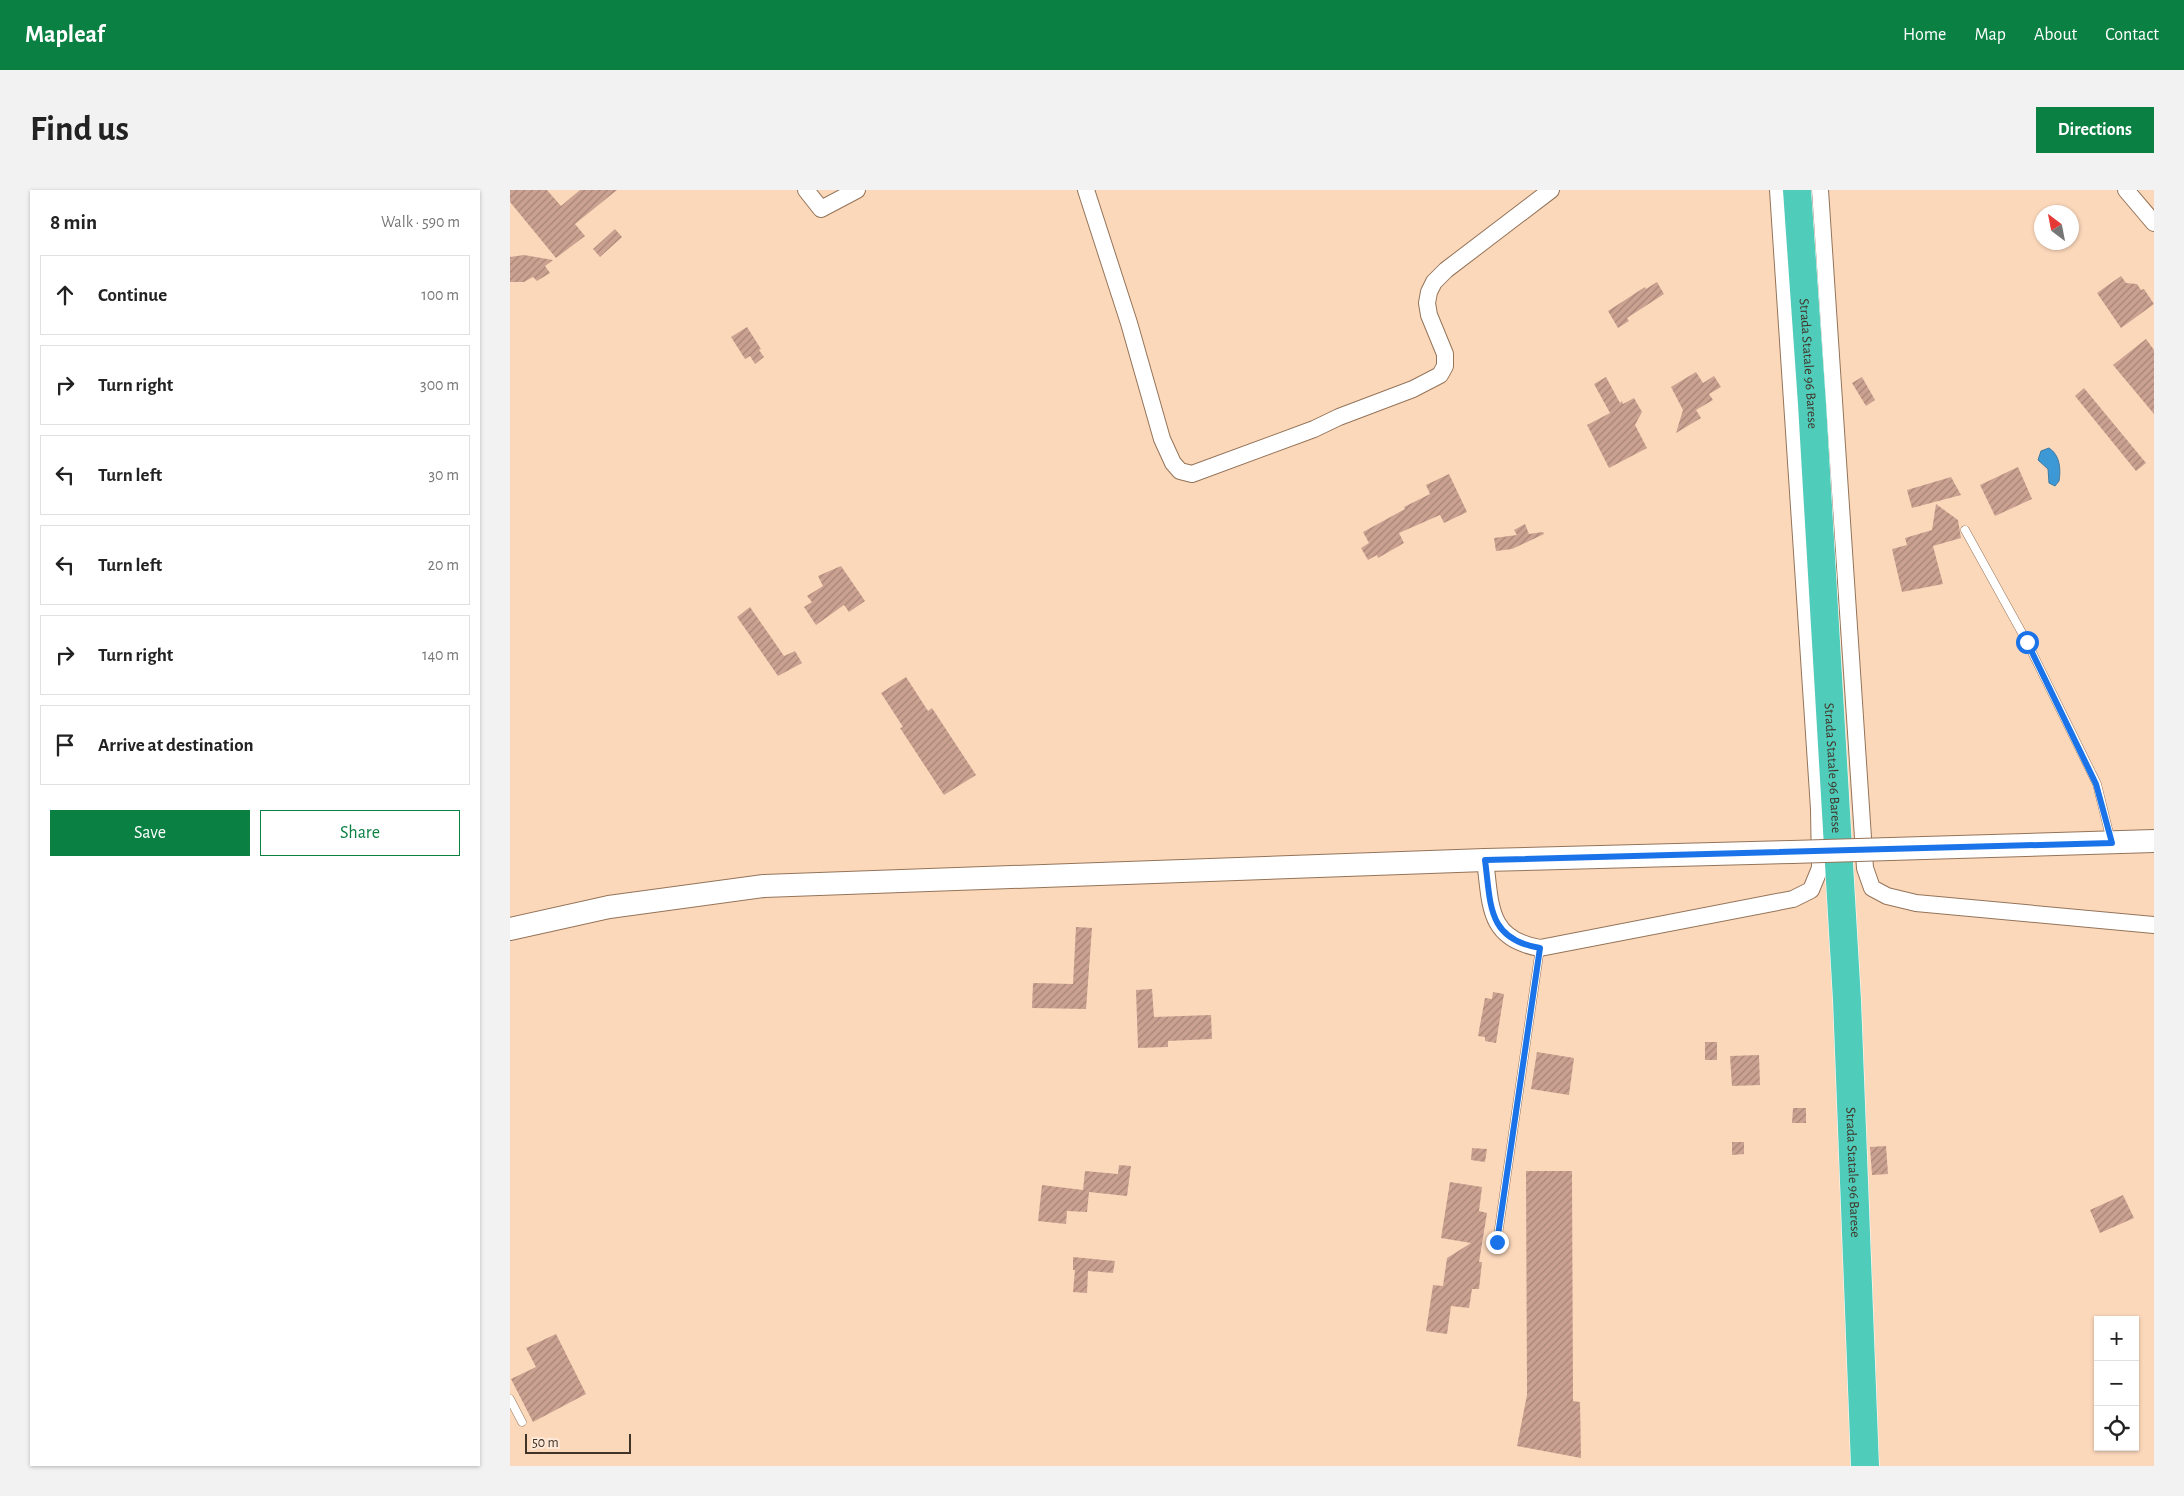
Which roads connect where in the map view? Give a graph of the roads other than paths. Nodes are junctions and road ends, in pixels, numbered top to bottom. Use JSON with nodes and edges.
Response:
{"nodes":[{"id":1,"x":806,"y":190,"type":"edge"},
{"id":2,"x":857,"y":190,"type":"edge"},
{"id":3,"x":1086,"y":190,"type":"edge"},
{"id":4,"x":1551,"y":190,"type":"edge"},
{"id":5,"x":1778,"y":190,"type":"edge"},
{"id":6,"x":1797,"y":190,"type":"edge"},
{"id":7,"x":1820,"y":190,"type":"edge"},
{"id":8,"x":2126,"y":190,"type":"edge"},
{"id":9,"x":2154,"y":223,"type":"edge"},
{"id":10,"x":1965,"y":530,"type":"dead end"},
{"id":11,"x":2154,"y":841,"type":"edge"},
{"id":12,"x":2112,"y":843,"type":"junction"},
{"id":13,"x":1485,"y":860,"type":"junction"},
{"id":14,"x":2154,"y":926,"type":"edge"},
{"id":15,"x":510,"y":929,"type":"edge"},
{"id":16,"x":1540,"y":948,"type":"junction"},
{"id":17,"x":1497,"y":1242,"type":"dead end"},
{"id":18,"x":510,"y":1399,"type":"edge"},
{"id":19,"x":522,"y":1422,"type":"dead end"},
{"id":20,"x":1866,"y":1466,"type":"edge"}],
"edges":[{"from":1,"to":2,"type":"street"},
{"from":3,"to":4,"type":"street"},
{"from":5,"to":16,"type":"street"},
{"from":6,"to":20,"type":"highway","name":"Strada Statale 96 Barese"},
{"from":7,"to":14,"type":"street"},
{"from":8,"to":9,"type":"street"},
{"from":10,"to":12,"type":"lane"},
{"from":11,"to":12,"type":"street"},
{"from":12,"to":13,"type":"street","bridge":true},
{"from":13,"to":15,"type":"street"},
{"from":13,"to":16,"type":"street"},
{"from":16,"to":17,"type":"lane"},
{"from":18,"to":19,"type":"lane"}]}
